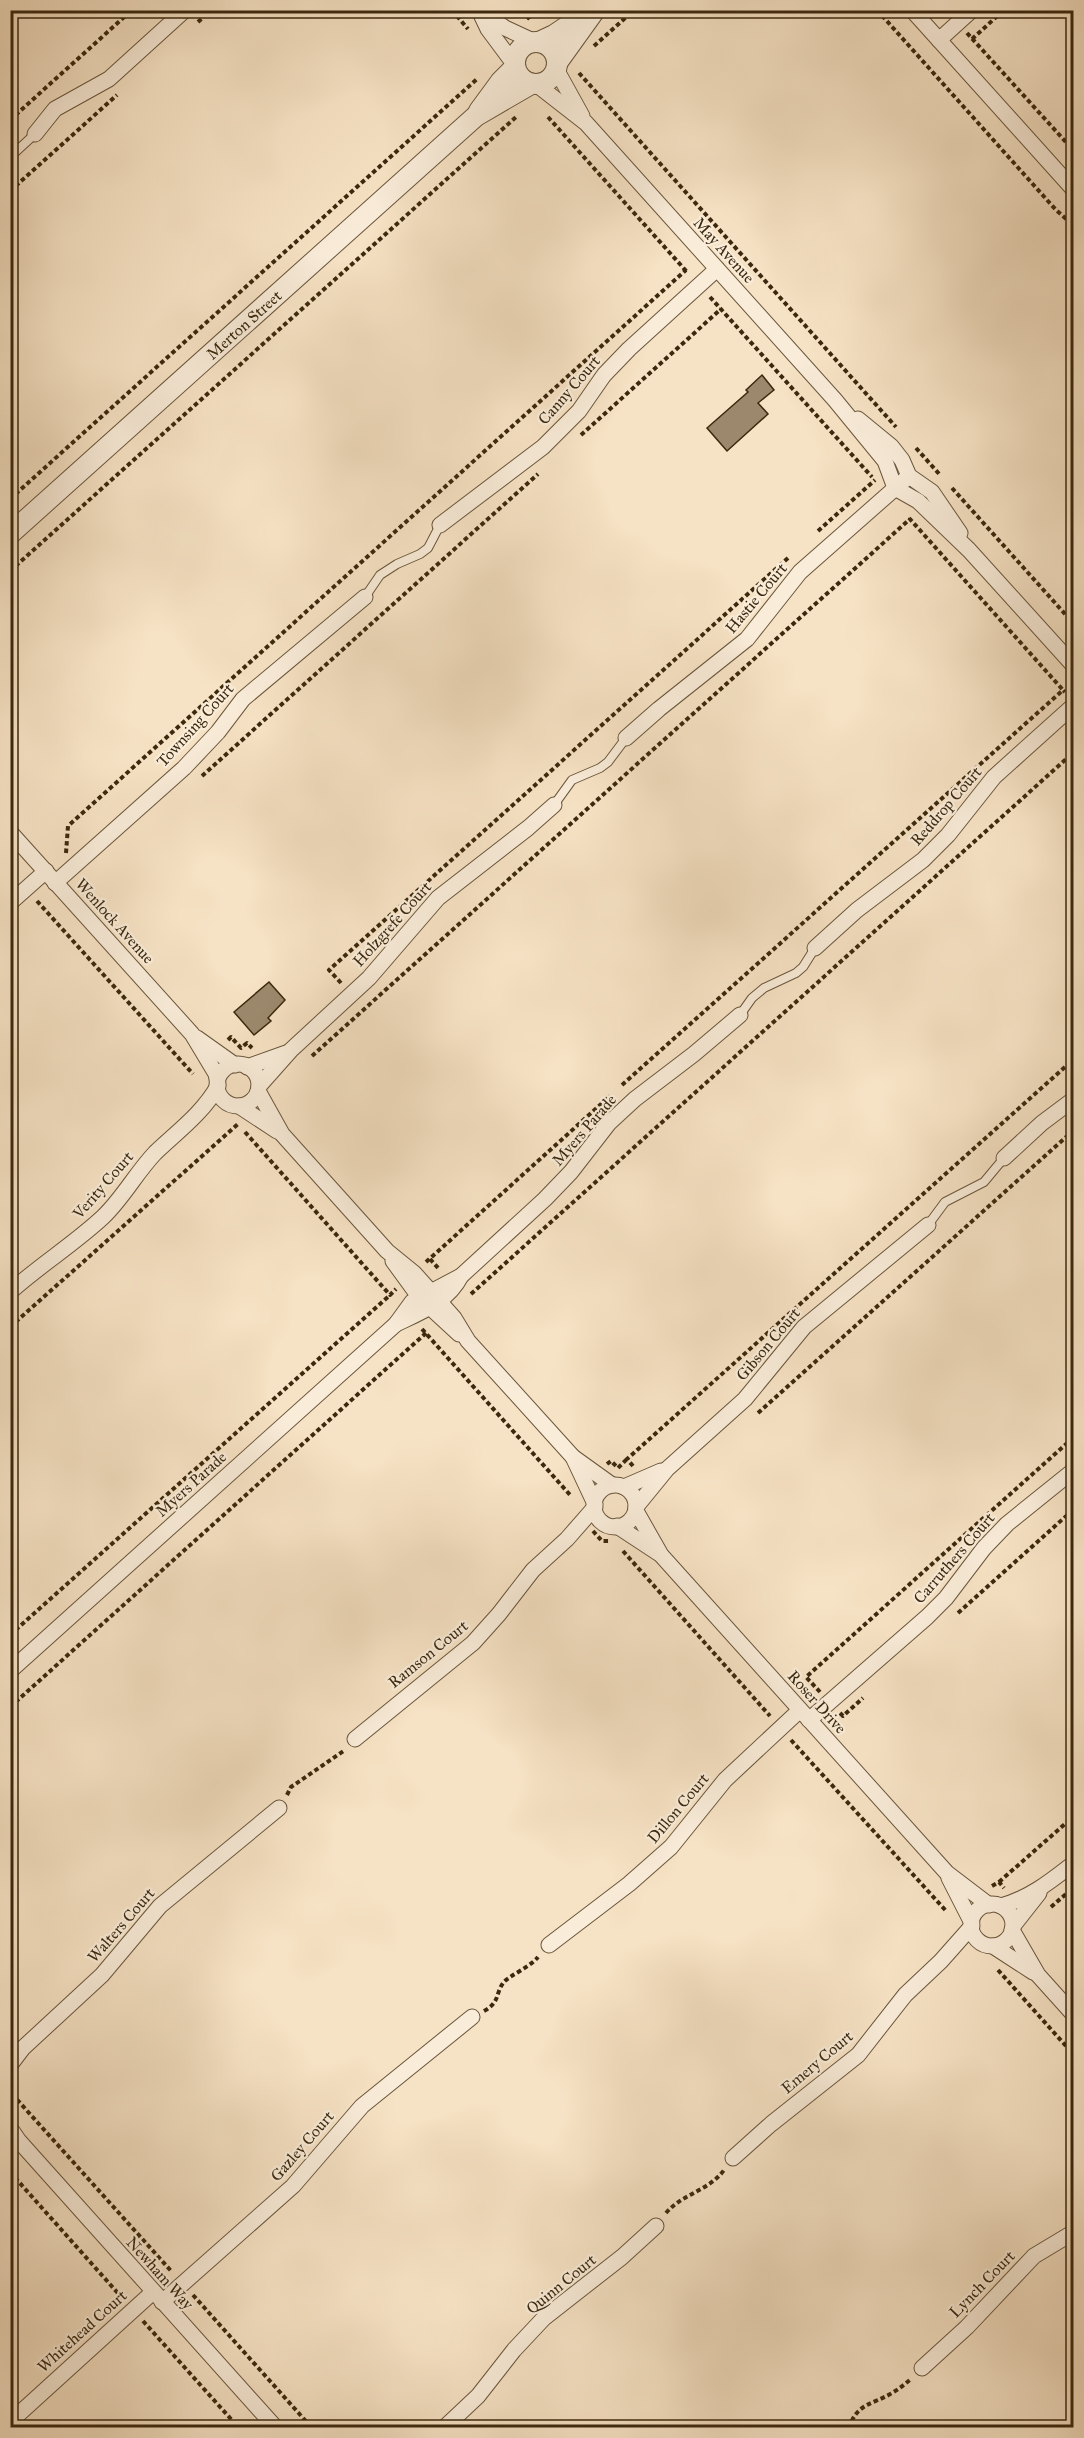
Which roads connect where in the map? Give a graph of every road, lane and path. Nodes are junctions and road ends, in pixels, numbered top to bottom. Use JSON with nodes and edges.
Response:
{"nodes":[{"id":1,"x":132,"y":10,"type":"edge"},
{"id":2,"x":185,"y":10,"type":"edge"},
{"id":3,"x":211,"y":10,"type":"edge"},
{"id":4,"x":479,"y":10,"type":"edge"},
{"id":5,"x":522,"y":10,"type":"edge"},
{"id":6,"x":591,"y":10,"type":"edge"},
{"id":7,"x":595,"y":10,"type":"edge"},
{"id":8,"x":634,"y":10,"type":"edge"},
{"id":9,"x":877,"y":10,"type":"edge"},
{"id":10,"x":912,"y":10,"type":"edge"},
{"id":11,"x":972,"y":10,"type":"edge"},
{"id":12,"x":1004,"y":10,"type":"edge"},
{"id":13,"x":958,"y":23,"type":"junction"},
{"id":14,"x":194,"y":26,"type":"dead end"},
{"id":15,"x":535,"y":35,"type":"junction"},
{"id":16,"x":972,"y":39,"type":"junction"},
{"id":17,"x":939,"y":40,"type":"junction"},
{"id":18,"x":592,"y":47,"type":"dead end"},
{"id":19,"x":515,"y":66,"type":"junction"},
{"id":20,"x":556,"y":66,"type":"junction"},
{"id":21,"x":578,"y":72,"type":"dead end"},
{"id":22,"x":480,"y":76,"type":"dead end"},
{"id":23,"x":533,"y":84,"type":"junction"},
{"id":24,"x":124,"y":89,"type":"dead end"},
{"id":25,"x":476,"y":116,"type":"junction"},
{"id":26,"x":516,"y":116,"type":"dead end"},
{"id":27,"x":10,"y":120,"type":"edge"},
{"id":28,"x":586,"y":123,"type":"junction"},
{"id":29,"x":35,"y":134,"type":"joint"},
{"id":30,"x":1074,"y":151,"type":"edge"},
{"id":31,"x":10,"y":157,"type":"edge"},
{"id":32,"x":1074,"y":190,"type":"edge"},
{"id":33,"x":10,"y":191,"type":"edge"},
{"id":34,"x":1074,"y":226,"type":"edge"},
{"id":35,"x":717,"y":268,"type":"junction"},
{"id":36,"x":686,"y":270,"type":"dead end"},
{"id":37,"x":721,"y":309,"type":"dead end"},
{"id":38,"x":835,"y":400,"type":"junction"},
{"id":39,"x":898,"y":428,"type":"dead end"},
{"id":40,"x":579,"y":438,"type":"dead end"},
{"id":41,"x":914,"y":446,"type":"dead end"},
{"id":42,"x":543,"y":470,"type":"dead end"},
{"id":43,"x":909,"y":476,"type":"junction"},
{"id":44,"x":875,"y":480,"type":"dead end"},
{"id":45,"x":895,"y":488,"type":"junction"},
{"id":46,"x":10,"y":499,"type":"edge"},
{"id":47,"x":910,"y":519,"type":"dead end"},
{"id":48,"x":440,"y":525,"type":"joint"},
{"id":49,"x":10,"y":534,"type":"edge"},
{"id":50,"x":813,"y":535,"type":"dead end"},
{"id":51,"x":969,"y":550,"type":"junction"},
{"id":52,"x":796,"y":551,"type":"dead end"},
{"id":53,"x":10,"y":571,"type":"edge"},
{"id":54,"x":365,"y":597,"type":"joint"},
{"id":55,"x":1074,"y":624,"type":"edge"},
{"id":56,"x":1074,"y":666,"type":"edge"},
{"id":57,"x":1071,"y":700,"type":"edge"},
{"id":58,"x":626,"y":738,"type":"joint"},
{"id":59,"x":1074,"y":752,"type":"edge"},
{"id":60,"x":195,"y":782,"type":"dead end"},
{"id":61,"x":554,"y":805,"type":"joint"},
{"id":62,"x":10,"y":832,"type":"edge"},
{"id":63,"x":75,"y":865,"type":"junction"},
{"id":64,"x":50,"y":877,"type":"junction"},
{"id":65,"x":26,"y":889,"type":"junction"},
{"id":66,"x":10,"y":903,"type":"edge"},
{"id":67,"x":814,"y":948,"type":"joint"},
{"id":68,"x":351,"y":996,"type":"junction"},
{"id":69,"x":740,"y":1015,"type":"joint"},
{"id":70,"x":192,"y":1034,"type":"junction"},
{"id":71,"x":291,"y":1050,"type":"junction"},
{"id":72,"x":309,"y":1059,"type":"dead end"},
{"id":73,"x":241,"y":1066,"type":"junction"},
{"id":74,"x":193,"y":1074,"type":"dead end"},
{"id":75,"x":218,"y":1085,"type":"junction"},
{"id":76,"x":259,"y":1088,"type":"junction"},
{"id":77,"x":1074,"y":1099,"type":"edge"},
{"id":78,"x":236,"y":1106,"type":"junction"},
{"id":79,"x":192,"y":1120,"type":"junction"},
{"id":80,"x":282,"y":1134,"type":"junction"},
{"id":81,"x":1004,"y":1158,"type":"joint"},
{"id":82,"x":928,"y":1225,"type":"joint"},
{"id":83,"x":456,"y":1281,"type":"junction"},
{"id":84,"x":10,"y":1292,"type":"edge"},
{"id":85,"x":390,"y":1295,"type":"junction"},
{"id":86,"x":430,"y":1300,"type":"junction"},
{"id":87,"x":408,"y":1313,"type":"junction"},
{"id":88,"x":10,"y":1327,"type":"edge"},
{"id":89,"x":426,"y":1333,"type":"junction"},
{"id":90,"x":573,"y":1458,"type":"junction"},
{"id":91,"x":667,"y":1469,"type":"junction"},
{"id":92,"x":1074,"y":1470,"type":"edge"},
{"id":93,"x":618,"y":1486,"type":"junction"},
{"id":94,"x":572,"y":1496,"type":"dead end"},
{"id":95,"x":595,"y":1506,"type":"junction"},
{"id":96,"x":636,"y":1509,"type":"junction"},
{"id":97,"x":613,"y":1526,"type":"junction"},
{"id":98,"x":567,"y":1539,"type":"junction"},
{"id":99,"x":661,"y":1555,"type":"junction"},
{"id":100,"x":10,"y":1635,"type":"edge"},
{"id":101,"x":10,"y":1671,"type":"edge"},
{"id":102,"x":10,"y":1707,"type":"edge"},
{"id":103,"x":805,"y":1715,"type":"junction"},
{"id":104,"x":355,"y":1739,"type":"joint"},
{"id":105,"x":279,"y":1808,"type":"joint"},
{"id":106,"x":1074,"y":1815,"type":"edge"},
{"id":107,"x":1074,"y":1863,"type":"edge"},
{"id":108,"x":947,"y":1873,"type":"junction"},
{"id":109,"x":999,"y":1882,"type":"junction"},
{"id":110,"x":1043,"y":1888,"type":"junction"},
{"id":111,"x":974,"y":1892,"type":"junction"},
{"id":112,"x":1017,"y":1902,"type":"junction"},
{"id":113,"x":995,"y":1905,"type":"junction"},
{"id":114,"x":972,"y":1925,"type":"junction"},
{"id":115,"x":1013,"y":1928,"type":"junction"},
{"id":116,"x":549,"y":1945,"type":"joint"},
{"id":117,"x":990,"y":1946,"type":"junction"},
{"id":118,"x":1010,"y":1956,"type":"junction"},
{"id":119,"x":941,"y":1961,"type":"junction"},
{"id":120,"x":1038,"y":1975,"type":"junction"},
{"id":121,"x":1074,"y":2015,"type":"edge"},
{"id":122,"x":472,"y":2017,"type":"joint"},
{"id":123,"x":17,"y":2051,"type":"edge"},
{"id":124,"x":1074,"y":2055,"type":"edge"},
{"id":125,"x":10,"y":2065,"type":"edge"},
{"id":126,"x":11,"y":2094,"type":"edge"},
{"id":127,"x":13,"y":2135,"type":"edge"},
{"id":128,"x":733,"y":2158,"type":"joint"},
{"id":129,"x":656,"y":2226,"type":"joint"},
{"id":130,"x":1074,"y":2232,"type":"edge"},
{"id":131,"x":182,"y":2284,"type":"junction"},
{"id":132,"x":157,"y":2297,"type":"junction"},
{"id":133,"x":922,"y":2368,"type":"joint"},
{"id":134,"x":10,"y":2422,"type":"edge"},
{"id":135,"x":276,"y":2427,"type":"edge"},
{"id":136,"x":312,"y":2427,"type":"edge"},
{"id":137,"x":444,"y":2427,"type":"edge"},
{"id":138,"x":849,"y":2427,"type":"edge"}],
"edges":[{"from":1,"to":27,"type":"path"},
{"from":2,"to":29,"type":"street"},
{"from":3,"to":14,"type":"path"},
{"from":4,"to":15,"type":"street"},
{"from":4,"to":19,"type":"street"},
{"from":5,"to":15,"type":"path"},
{"from":6,"to":15,"type":"street"},
{"from":7,"to":20,"type":"street"},
{"from":8,"to":18,"type":"path"},
{"from":9,"to":34,"type":"path"},
{"from":10,"to":17,"type":"street"},
{"from":11,"to":13,"type":"street"},
{"from":12,"to":16,"type":"path"},
{"from":13,"to":16,"type":"path"},
{"from":13,"to":17,"type":"street"},
{"from":15,"to":19,"type":"street"},
{"from":15,"to":20,"type":"street"},
{"from":16,"to":30,"type":"path"},
{"from":17,"to":32,"type":"street"},
{"from":19,"to":23,"type":"street"},
{"from":19,"to":25,"type":"street","name":"Merton Street"},
{"from":20,"to":23,"type":"street"},
{"from":20,"to":28,"type":"street","name":"May Avenue"},
{"from":21,"to":39,"type":"path"},
{"from":22,"to":46,"type":"path"},
{"from":23,"to":25,"type":"street","name":"Merton Street"},
{"from":23,"to":28,"type":"street","name":"May Avenue"},
{"from":24,"to":33,"type":"path"},
{"from":25,"to":49,"type":"street","name":"Merton Street"},
{"from":26,"to":53,"type":"path"},
{"from":28,"to":35,"type":"street","name":"May Avenue"},
{"from":29,"to":31,"type":"lane"},
{"from":35,"to":38,"type":"street","name":"May Avenue"},
{"from":35,"to":48,"type":"street","name":"Canny Court"},
{"from":36,"to":63,"type":"path"},
{"from":37,"to":40,"type":"path"},
{"from":38,"to":43,"type":"street","name":"May Avenue"},
{"from":38,"to":45,"type":"street","name":"May Avenue"},
{"from":41,"to":55,"type":"path"},
{"from":42,"to":60,"type":"path"},
{"from":43,"to":45,"type":"street","name":"Hastie Court"},
{"from":43,"to":51,"type":"street","name":"May Avenue"},
{"from":44,"to":50,"type":"path"},
{"from":45,"to":51,"type":"street","name":"May Avenue"},
{"from":45,"to":58,"type":"street","name":"Hastie Court"},
{"from":47,"to":72,"type":"path"},
{"from":48,"to":54,"type":"lane"},
{"from":51,"to":56,"type":"street","name":"May Avenue"},
{"from":52,"to":68,"type":"path"},
{"from":54,"to":63,"type":"street","name":"Townsing Court"},
{"from":57,"to":67,"type":"street","name":"Reddrop Court"},
{"from":57,"to":83,"type":"path"},
{"from":58,"to":61,"type":"lane"},
{"from":59,"to":83,"type":"path"},
{"from":61,"to":68,"type":"street","name":"Holzgrefe Court"},
{"from":62,"to":64,"type":"street","name":"Wenlock Avenue"},
{"from":63,"to":64,"type":"street","name":"Townsing Court"},
{"from":64,"to":65,"type":"street","name":"Townsing Court"},
{"from":64,"to":70,"type":"street","name":"Wenlock Avenue"},
{"from":65,"to":66,"type":"street","name":"Townsing Court"},
{"from":65,"to":74,"type":"path"},
{"from":67,"to":69,"type":"lane"},
{"from":68,"to":71,"type":"street","name":"Holzgrefe Court"},
{"from":69,"to":83,"type":"street","name":"Myers Parade"},
{"from":70,"to":73,"type":"street","name":"Wenlock Avenue"},
{"from":70,"to":75,"type":"street","name":"Wenlock Avenue"},
{"from":71,"to":73,"type":"street","name":"Holzgrefe Court"},
{"from":71,"to":76,"type":"street","name":"Holzgrefe Court"},
{"from":73,"to":75,"type":"street"},
{"from":73,"to":76,"type":"street"},
{"from":75,"to":78,"type":"street"},
{"from":75,"to":79,"type":"street","name":"Verity Court"},
{"from":76,"to":78,"type":"street"},
{"from":76,"to":80,"type":"street"},
{"from":77,"to":81,"type":"street"},
{"from":78,"to":79,"type":"street","name":"Verity Court"},
{"from":78,"to":80,"type":"street"},
{"from":79,"to":84,"type":"street","name":"Verity Court"},
{"from":80,"to":86,"type":"street"},
{"from":81,"to":82,"type":"lane"},
{"from":82,"to":91,"type":"street","name":"Gibson Court"},
{"from":83,"to":86,"type":"street","name":"Myers Parade"},
{"from":85,"to":87,"type":"path"},
{"from":85,"to":88,"type":"path"},
{"from":85,"to":100,"type":"path"},
{"from":86,"to":87,"type":"street","name":"Myers Parade"},
{"from":86,"to":90,"type":"street"},
{"from":87,"to":89,"type":"path"},
{"from":87,"to":101,"type":"street","name":"Myers Parade"},
{"from":89,"to":94,"type":"path"},
{"from":89,"to":102,"type":"path"},
{"from":90,"to":93,"type":"street"},
{"from":90,"to":95,"type":"street"},
{"from":91,"to":93,"type":"street","name":"Gibson Court"},
{"from":91,"to":96,"type":"street","name":"Gibson Court"},
{"from":92,"to":103,"type":"street","name":"Carruthers Court"},
{"from":93,"to":95,"type":"street"},
{"from":93,"to":96,"type":"street"},
{"from":95,"to":97,"type":"street"},
{"from":95,"to":98,"type":"street","name":"Ramson Court"},
{"from":96,"to":97,"type":"street"},
{"from":96,"to":99,"type":"street","name":"Roser Drive"},
{"from":97,"to":98,"type":"street","name":"Ramson Court"},
{"from":97,"to":99,"type":"street","name":"Roser Drive"},
{"from":98,"to":104,"type":"street","name":"Ramson Court"},
{"from":99,"to":103,"type":"street","name":"Roser Drive"},
{"from":103,"to":108,"type":"street","name":"Roser Drive"},
{"from":103,"to":116,"type":"street","name":"Dillon Court"},
{"from":104,"to":105,"type":"path"},
{"from":105,"to":123,"type":"street","name":"Walters Court"},
{"from":106,"to":109,"type":"path"},
{"from":107,"to":110,"type":"street"},
{"from":108,"to":111,"type":"street","name":"Roser Drive"},
{"from":108,"to":114,"type":"street","name":"Roser Drive"},
{"from":109,"to":111,"type":"path"},
{"from":109,"to":112,"type":"path"},
{"from":110,"to":112,"type":"street"},
{"from":110,"to":115,"type":"street"},
{"from":111,"to":113,"type":"street","name":"Roser Drive"},
{"from":112,"to":113,"type":"street"},
{"from":113,"to":114,"type":"street"},
{"from":113,"to":115,"type":"street"},
{"from":114,"to":117,"type":"street"},
{"from":114,"to":119,"type":"street","name":"Emery Court"},
{"from":115,"to":117,"type":"street"},
{"from":115,"to":120,"type":"street"},
{"from":116,"to":122,"type":"path"},
{"from":117,"to":118,"type":"street"},
{"from":117,"to":119,"type":"street","name":"Emery Court"},
{"from":118,"to":120,"type":"street"},
{"from":118,"to":124,"type":"path"},
{"from":119,"to":128,"type":"street","name":"Emery Court"},
{"from":120,"to":121,"type":"street"},
{"from":122,"to":131,"type":"street","name":"Gazley Court"},
{"from":123,"to":125,"type":"street","name":"Walters Court"},
{"from":126,"to":131,"type":"path"},
{"from":127,"to":132,"type":"street","name":"Newham Way"},
{"from":128,"to":129,"type":"path"},
{"from":129,"to":137,"type":"street","name":"Quinn Court"},
{"from":130,"to":133,"type":"street","name":"Lynch Court"},
{"from":131,"to":132,"type":"street","name":"Gazley Court"},
{"from":131,"to":136,"type":"path"},
{"from":132,"to":134,"type":"street","name":"Whitehead Court"},
{"from":132,"to":135,"type":"street","name":"Newham Way"},
{"from":133,"to":138,"type":"path"}]}
